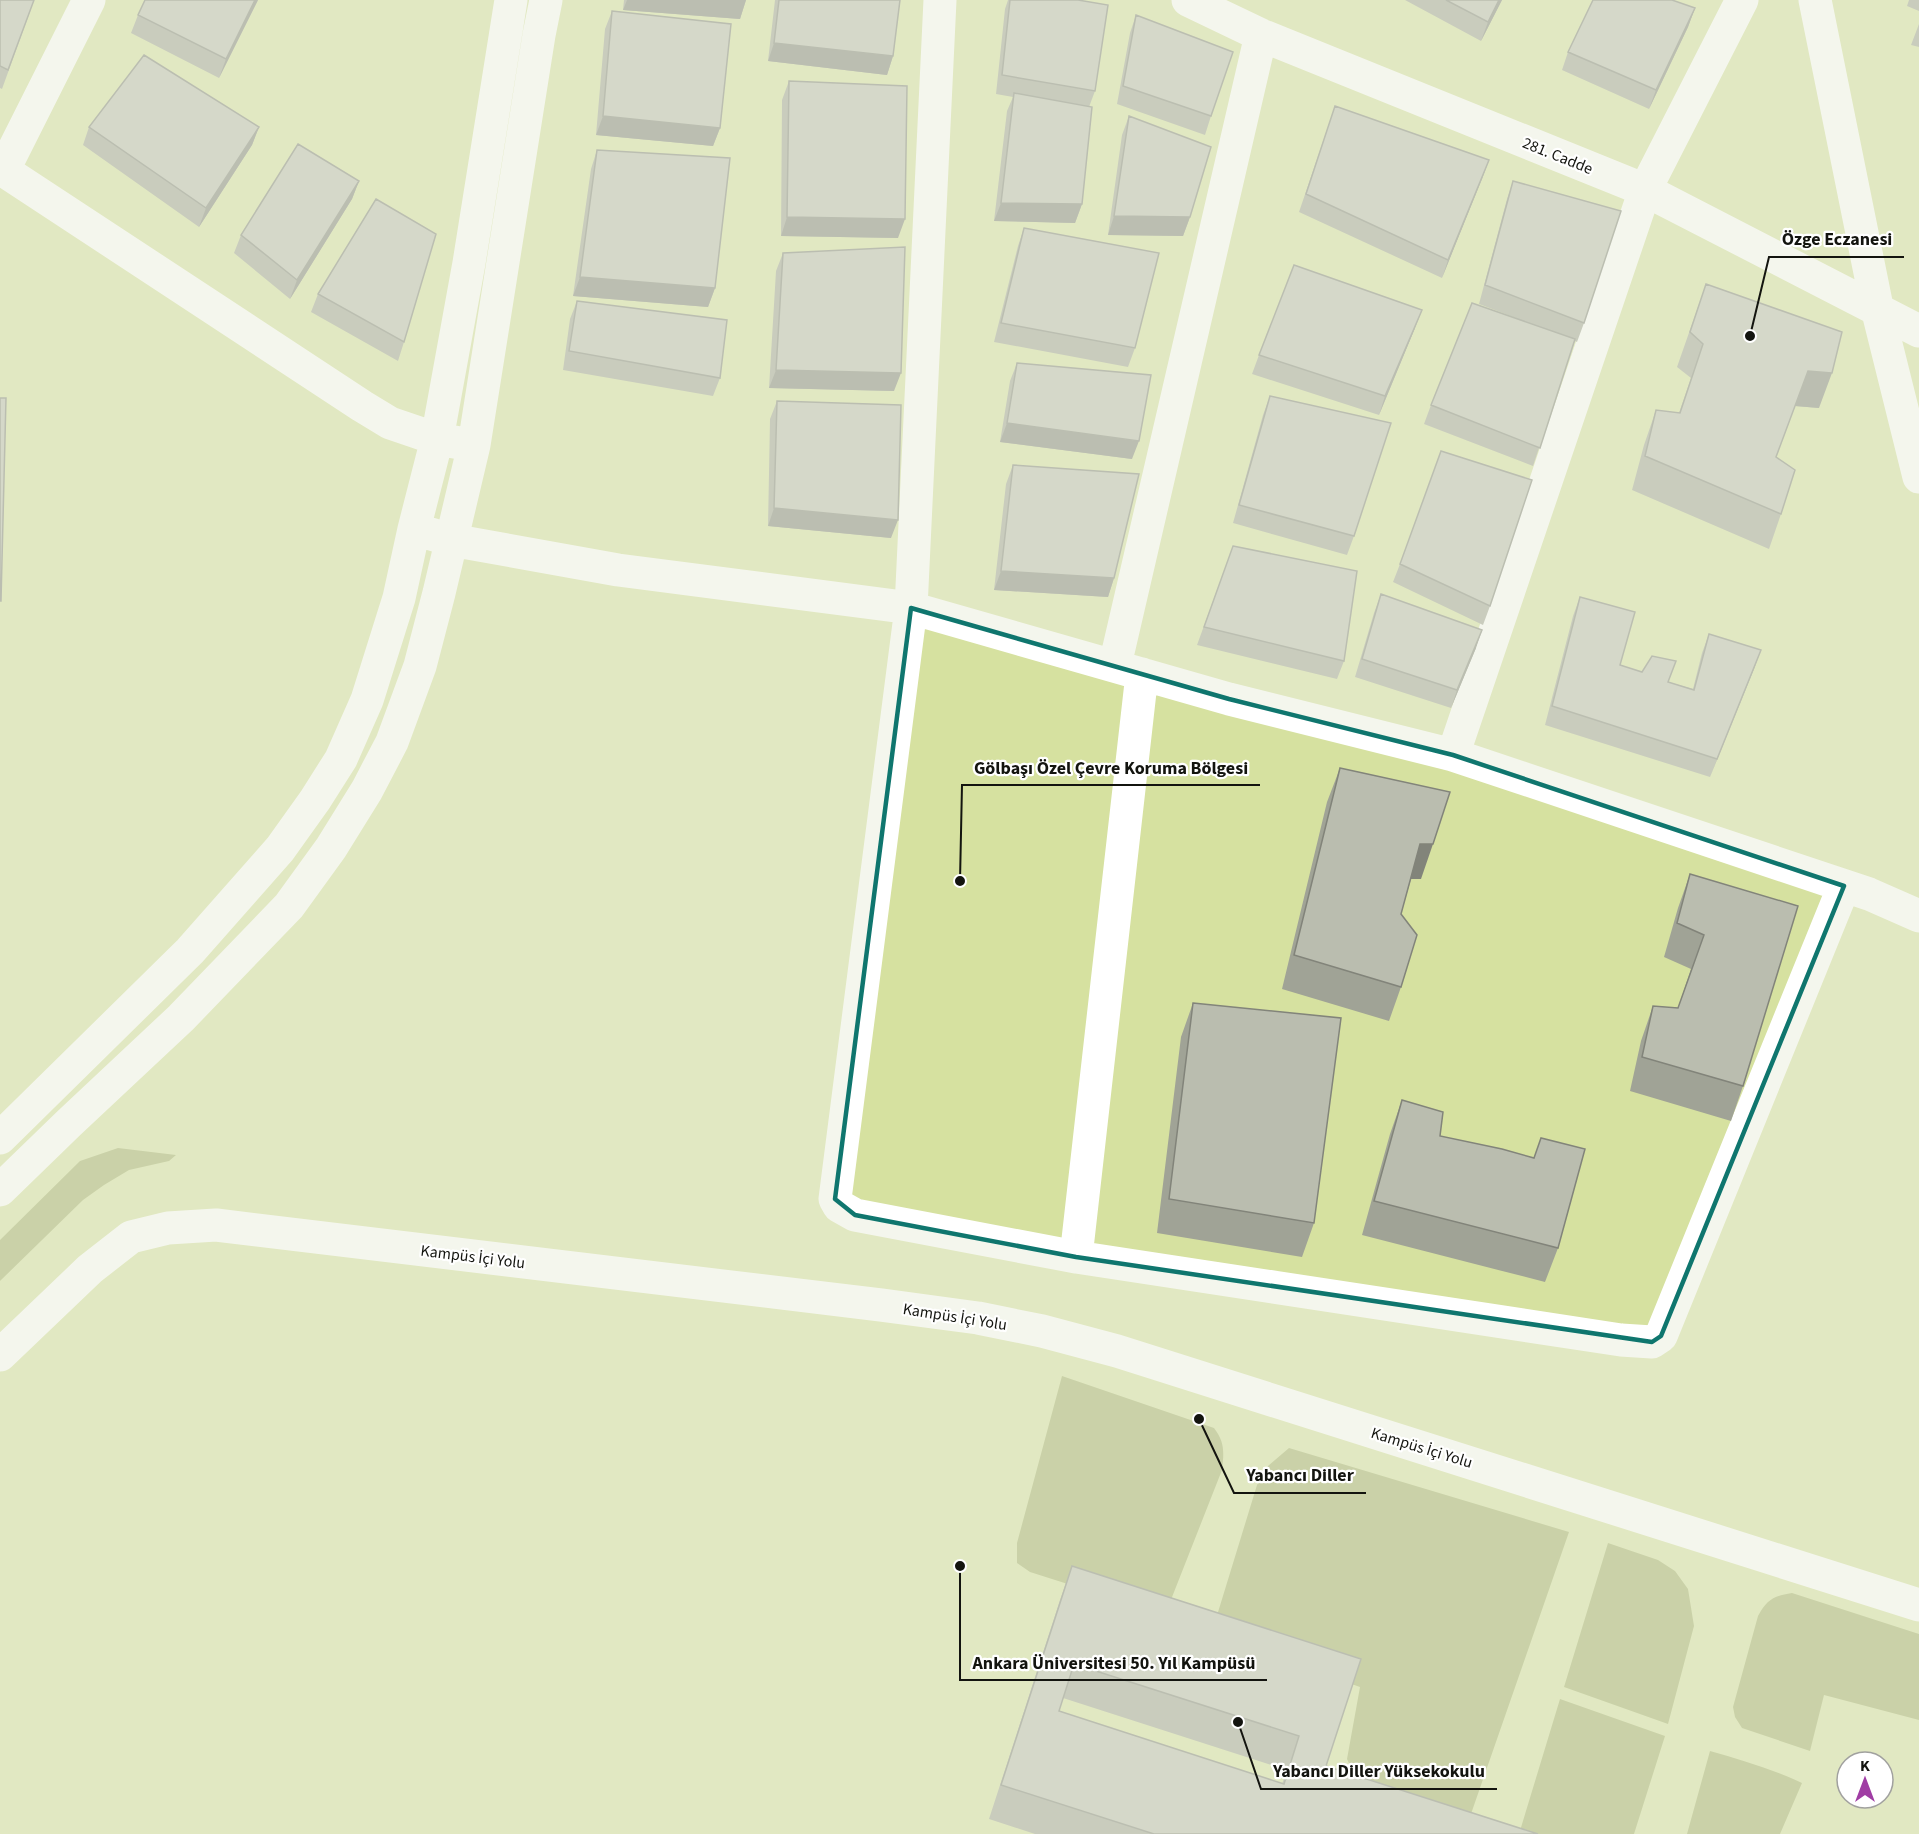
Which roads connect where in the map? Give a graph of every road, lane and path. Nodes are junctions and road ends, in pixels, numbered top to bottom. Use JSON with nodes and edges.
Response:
{"nodes":[{"id":1,"x":89,"y":0,"type":"edge"},
{"id":2,"x":511,"y":0,"type":"edge"},
{"id":3,"x":546,"y":0,"type":"edge"},
{"id":4,"x":940,"y":0,"type":"edge"},
{"id":5,"x":1188,"y":0,"type":"edge"},
{"id":6,"x":1742,"y":0,"type":"edge"},
{"id":7,"x":1815,"y":0,"type":"edge"},
{"id":8,"x":1261,"y":35,"type":"junction"},
{"id":9,"x":2,"y":170,"type":"edge"},
{"id":10,"x":1645,"y":190,"type":"junction"},
{"id":11,"x":1878,"y":312,"type":"junction"},
{"id":12,"x":1919,"y":331,"type":"edge"},
{"id":13,"x":437,"y":438,"type":"junction"},
{"id":14,"x":474,"y":445,"type":"junction"},
{"id":15,"x":1919,"y":477,"type":"edge"},
{"id":16,"x":414,"y":529,"type":"junction"},
{"id":17,"x":451,"y":540,"type":"junction"},
{"id":18,"x":911,"y":608,"type":"junction"},
{"id":19,"x":1128,"y":669,"type":"junction"},
{"id":20,"x":1453,"y":755,"type":"junction"},
{"id":21,"x":1844,"y":886,"type":"junction"},
{"id":22,"x":1919,"y":916,"type":"edge"},
{"id":23,"x":0,"y":1138,"type":"edge"},
{"id":24,"x":0,"y":1190,"type":"edge"},
{"id":25,"x":1076,"y":1257,"type":"junction"},
{"id":26,"x":0,"y":1355,"type":"edge"},
{"id":27,"x":1919,"y":1605,"type":"edge"}],
"edges":[{"from":1,"to":9,"type":"street"},
{"from":2,"to":13,"type":"street"},
{"from":3,"to":14,"type":"street"},
{"from":4,"to":18,"type":"street"},
{"from":5,"to":8,"type":"street","name":"281. Cadde"},
{"from":6,"to":10,"type":"street"},
{"from":7,"to":11,"type":"street"},
{"from":8,"to":10,"type":"street","name":"281. Cadde"},
{"from":8,"to":19,"type":"street"},
{"from":9,"to":13,"type":"street"},
{"from":10,"to":11,"type":"street","name":"281. Cadde"},
{"from":10,"to":20,"type":"street"},
{"from":11,"to":12,"type":"street","name":"281. Cadde"},
{"from":11,"to":15,"type":"street"},
{"from":13,"to":14,"type":"street"},
{"from":13,"to":16,"type":"street"},
{"from":14,"to":17,"type":"street"},
{"from":16,"to":17,"type":"street"},
{"from":16,"to":23,"type":"street"},
{"from":17,"to":18,"type":"street"},
{"from":17,"to":24,"type":"street"},
{"from":18,"to":19,"type":"street"},
{"from":18,"to":25,"type":"street"},
{"from":19,"to":20,"type":"street"},
{"from":19,"to":25,"type":"street"},
{"from":20,"to":21,"type":"street"},
{"from":21,"to":22,"type":"street"},
{"from":21,"to":25,"type":"street"},
{"from":26,"to":27,"type":"street","name":"Kampüs İçi Yolu"}]}
